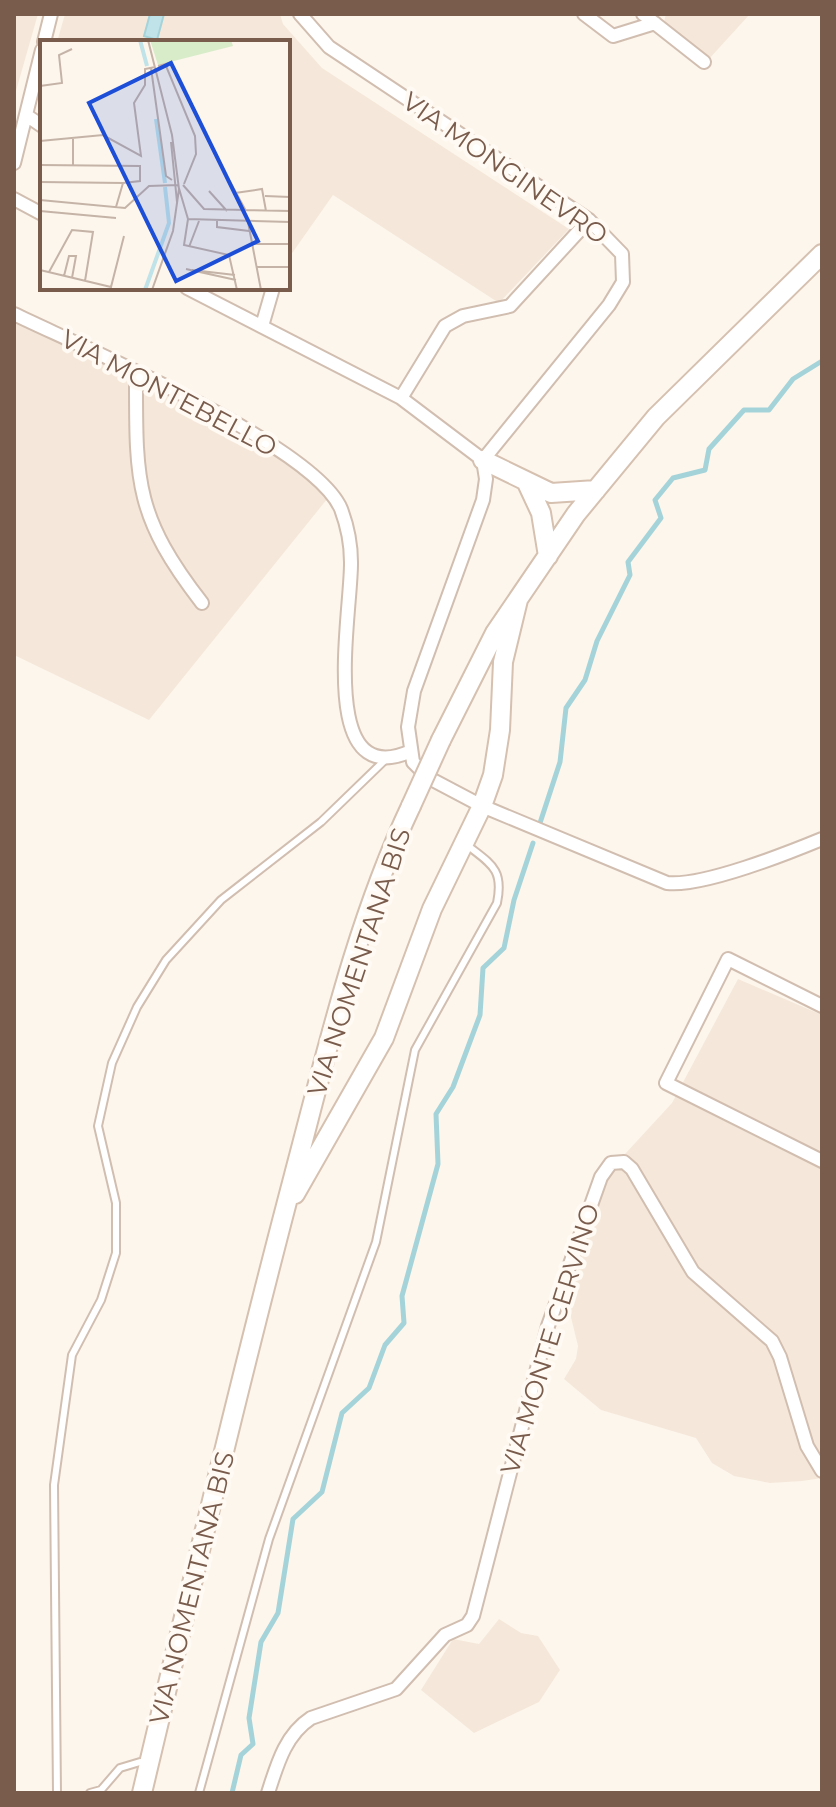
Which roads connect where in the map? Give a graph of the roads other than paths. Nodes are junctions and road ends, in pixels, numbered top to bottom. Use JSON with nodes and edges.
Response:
{"nodes":[{"id":1,"x":51,"y":14,"type":"edge"},
{"id":2,"x":300,"y":14,"type":"edge"},
{"id":3,"x":584,"y":14,"type":"edge"},
{"id":4,"x":643,"y":14,"type":"edge"},
{"id":5,"x":655,"y":23,"type":"junction"},
{"id":6,"x":44,"y":40,"type":"edge"},
{"id":7,"x":40,"y":58,"type":"edge"},
{"id":8,"x":704,"y":62,"type":"dead end"},
{"id":9,"x":26,"y":115,"type":"junction"},
{"id":10,"x":40,"y":125,"type":"edge"},
{"id":11,"x":14,"y":163,"type":"edge"},
{"id":12,"x":14,"y":199,"type":"edge"},
{"id":13,"x":40,"y":213,"type":"edge"},
{"id":14,"x":589,"y":220,"type":"junction"},
{"id":15,"x":822,"y":254,"type":"edge"},
{"id":16,"x":191,"y":290,"type":"edge"},
{"id":17,"x":272,"y":290,"type":"edge"},
{"id":18,"x":14,"y":314,"type":"edge"},
{"id":19,"x":262,"y":326,"type":"junction"},
{"id":20,"x":136,"y":373,"type":"junction"},
{"id":21,"x":401,"y":398,"type":"junction"},
{"id":22,"x":483,"y":460,"type":"junction"},
{"id":23,"x":527,"y":483,"type":"junction"},
{"id":24,"x":596,"y":490,"type":"junction"},
{"id":25,"x":548,"y":556,"type":"junction"},
{"id":26,"x":518,"y":600,"type":"junction"},
{"id":27,"x":202,"y":603,"type":"dead end"},
{"id":28,"x":411,"y":751,"type":"junction"},
{"id":29,"x":385,"y":760,"type":"junction"},
{"id":30,"x":482,"y":806,"type":"junction"},
{"id":31,"x":822,"y":839,"type":"edge"},
{"id":32,"x":464,"y":843,"type":"junction"},
{"id":33,"x":822,"y":1006,"type":"edge"},
{"id":34,"x":822,"y":1161,"type":"edge"},
{"id":35,"x":284,"y":1214,"type":"junction"},
{"id":36,"x":822,"y":1471,"type":"edge"},
{"id":37,"x":140,"y":1762,"type":"dead end"},
{"id":38,"x":57,"y":1793,"type":"edge"},
{"id":39,"x":90,"y":1793,"type":"edge"},
{"id":40,"x":142,"y":1793,"type":"edge"},
{"id":41,"x":199,"y":1793,"type":"edge"},
{"id":42,"x":268,"y":1793,"type":"edge"}],
"edges":[{"from":1,"to":6,"type":"street"},
{"from":2,"to":14,"type":"street","name":"VIA MONGINEVRO"},
{"from":3,"to":5,"type":"street"},
{"from":4,"to":5,"type":"street"},
{"from":5,"to":8,"type":"street"},
{"from":7,"to":9,"type":"street"},
{"from":9,"to":10,"type":"street"},
{"from":9,"to":11,"type":"street"},
{"from":12,"to":13,"type":"street"},
{"from":14,"to":21,"type":"street"},
{"from":14,"to":22,"type":"street","name":"VIA MONGINEVRO"},
{"from":15,"to":24,"type":"main road","name":"VIA NOMENTANA BIS"},
{"from":16,"to":19,"type":"street"},
{"from":17,"to":19,"type":"street"},
{"from":18,"to":20,"type":"street","name":"VIA MONTEBELLO"},
{"from":19,"to":21,"type":"street"},
{"from":20,"to":27,"type":"street"},
{"from":20,"to":29,"type":"street","name":"VIA MONTEBELLO"},
{"from":21,"to":22,"type":"street"},
{"from":22,"to":23,"type":"main road"},
{"from":22,"to":28,"type":"street"},
{"from":23,"to":24,"type":"main road"},
{"from":23,"to":25,"type":"main road"},
{"from":24,"to":25,"type":"main road","name":"VIA NOMENTANA BIS"},
{"from":25,"to":26,"type":"main road","name":"VIA NOMENTANA BIS"},
{"from":26,"to":30,"type":"main road"},
{"from":26,"to":35,"type":"main road","name":"VIA NOMENTANA BIS","bridge":true},
{"from":28,"to":29,"type":"street"},
{"from":28,"to":30,"type":"street"},
{"from":29,"to":38,"type":"lane"},
{"from":30,"to":31,"type":"street"},
{"from":30,"to":32,"type":"main road"},
{"from":32,"to":35,"type":"main road"},
{"from":32,"to":41,"type":"lane"},
{"from":33,"to":34,"type":"street"},
{"from":35,"to":40,"type":"main road","name":"VIA NOMENTANA BIS"},
{"from":36,"to":42,"type":"street","name":"VIA MONTE CERVINO"},
{"from":37,"to":39,"type":"lane"}]}
